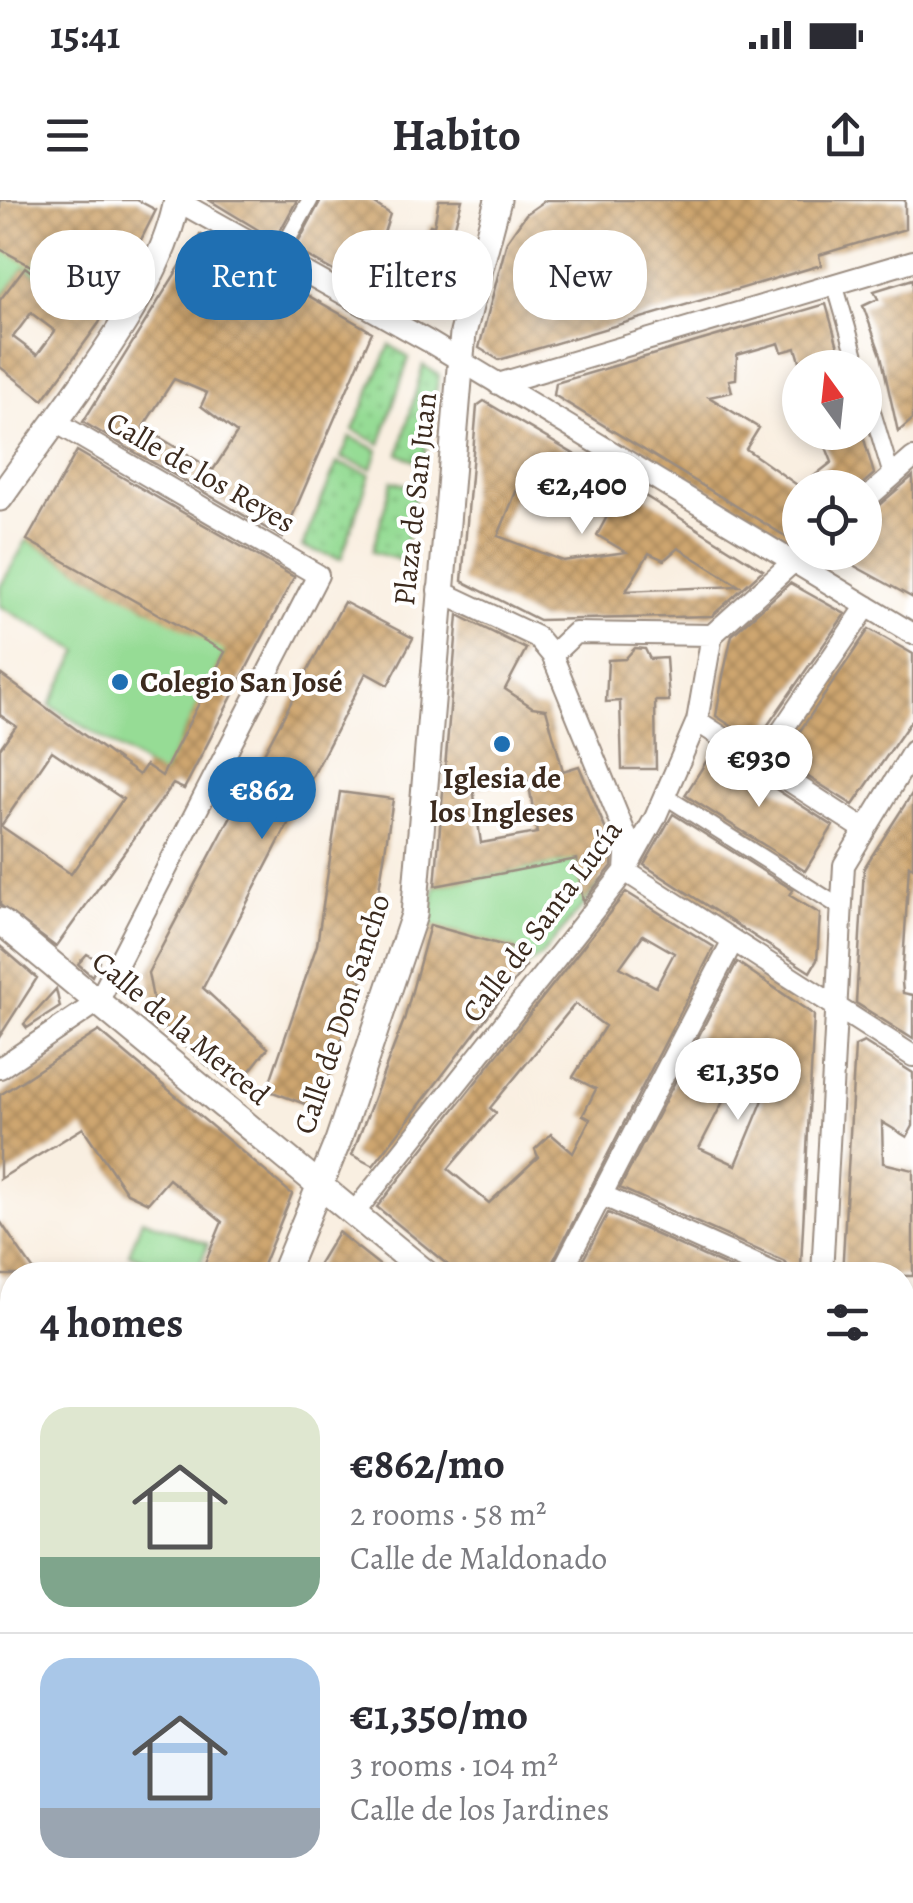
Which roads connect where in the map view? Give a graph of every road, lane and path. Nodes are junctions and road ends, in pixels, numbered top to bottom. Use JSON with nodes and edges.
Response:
{"nodes":[{"id":1,"x":176,"y":200,"type":"edge"},
{"id":2,"x":310,"y":200,"type":"edge"},
{"id":3,"x":498,"y":200,"type":"edge"},
{"id":4,"x":230,"y":230,"type":"edge"},
{"id":5,"x":293,"y":230,"type":"edge"},
{"id":6,"x":913,"y":261,"type":"edge"},
{"id":7,"x":312,"y":276,"type":"edge"},
{"id":8,"x":835,"y":285,"type":"junction"},
{"id":9,"x":855,"y":350,"type":"edge"},
{"id":10,"x":461,"y":361,"type":"junction"},
{"id":11,"x":498,"y":384,"type":"junction"},
{"id":12,"x":54,"y":422,"type":"junction"},
{"id":13,"x":882,"y":443,"type":"edge"},
{"id":14,"x":913,"y":458,"type":"edge"},
{"id":15,"x":892,"y":477,"type":"junction"},
{"id":16,"x":882,"y":486,"type":"edge"},
{"id":17,"x":0,"y":498,"type":"edge"},
{"id":18,"x":782,"y":549,"type":"edge"},
{"id":19,"x":785,"y":570,"type":"edge"},
{"id":20,"x":815,"y":570,"type":"edge"},
{"id":21,"x":438,"y":590,"type":"junction"},
{"id":22,"x":866,"y":606,"type":"junction"},
{"id":23,"x":913,"y":634,"type":"edge"},
{"id":24,"x":712,"y":635,"type":"junction"},
{"id":25,"x":433,"y":643,"type":"joint"},
{"id":26,"x":552,"y":654,"type":"junction"},
{"id":27,"x":697,"y":721,"type":"junction"},
{"id":28,"x":913,"y":751,"type":"edge"},
{"id":29,"x":759,"y":764,"type":"junction"},
{"id":30,"x":664,"y":796,"type":"junction"},
{"id":31,"x":620,"y":818,"type":"junction"},
{"id":32,"x":655,"y":818,"type":"junction"},
{"id":33,"x":866,"y":830,"type":"junction"},
{"id":34,"x":625,"y":871,"type":"junction"},
{"id":35,"x":840,"y":907,"type":"junction"},
{"id":36,"x":0,"y":921,"type":"edge"},
{"id":37,"x":733,"y":941,"type":"junction"},
{"id":38,"x":98,"y":1002,"type":"junction"},
{"id":39,"x":838,"y":1010,"type":"junction"},
{"id":40,"x":913,"y":1056,"type":"edge"},
{"id":41,"x":0,"y":1068,"type":"edge"},
{"id":42,"x":320,"y":1185,"type":"junction"},
{"id":43,"x":604,"y":1196,"type":"junction"},
{"id":44,"x":354,"y":1214,"type":"junction"},
{"id":45,"x":287,"y":1262,"type":"edge"},
{"id":46,"x":412,"y":1262,"type":"edge"},
{"id":47,"x":567,"y":1262,"type":"edge"},
{"id":48,"x":749,"y":1262,"type":"edge"},
{"id":49,"x":823,"y":1262,"type":"edge"}],
"edges":[{"from":1,"to":4,"type":"street"},
{"from":1,"to":12,"type":"street"},
{"from":2,"to":5,"type":"street"},
{"from":3,"to":10,"type":"street","name":"Plaza de San Juan"},
{"from":6,"to":8,"type":"street"},
{"from":7,"to":10,"type":"street"},
{"from":8,"to":9,"type":"street"},
{"from":8,"to":11,"type":"street"},
{"from":10,"to":11,"type":"street"},
{"from":10,"to":21,"type":"street","name":"Plaza de San Juan"},
{"from":11,"to":18,"type":"street"},
{"from":12,"to":17,"type":"street"},
{"from":12,"to":38,"type":"street","name":"Calle de los Reyes"},
{"from":13,"to":15,"type":"street"},
{"from":14,"to":15,"type":"street"},
{"from":15,"to":16,"type":"street"},
{"from":19,"to":24,"type":"street"},
{"from":20,"to":22,"type":"street"},
{"from":21,"to":25,"type":"street","name":"Plaza de San Juan"},
{"from":21,"to":26,"type":"street"},
{"from":22,"to":23,"type":"street"},
{"from":22,"to":29,"type":"street"},
{"from":24,"to":26,"type":"street"},
{"from":24,"to":27,"type":"street","name":"Calle de Santa Lucía"},
{"from":25,"to":42,"type":"street","name":"Calle de Don Sancho"},
{"from":26,"to":31,"type":"street"},
{"from":27,"to":29,"type":"street"},
{"from":27,"to":30,"type":"street","name":"Calle de Santa Lucía"},
{"from":28,"to":33,"type":"street"},
{"from":29,"to":33,"type":"street"},
{"from":30,"to":32,"type":"street","name":"Calle de Santa Lucía"},
{"from":30,"to":35,"type":"street"},
{"from":31,"to":32,"type":"street"},
{"from":31,"to":34,"type":"street"},
{"from":32,"to":34,"type":"street","name":"Calle de Santa Lucía"},
{"from":33,"to":35,"type":"street"},
{"from":34,"to":37,"type":"street"},
{"from":34,"to":44,"type":"street","name":"Calle de Santa Lucía"},
{"from":35,"to":39,"type":"street"},
{"from":36,"to":38,"type":"street","name":"Calle de la Merced"},
{"from":37,"to":39,"type":"street"},
{"from":37,"to":43,"type":"street"},
{"from":38,"to":41,"type":"street"},
{"from":38,"to":42,"type":"street","name":"Calle de la Merced"},
{"from":39,"to":40,"type":"street"},
{"from":39,"to":49,"type":"street"},
{"from":42,"to":44,"type":"street","name":"Calle de la Merced"},
{"from":42,"to":45,"type":"street","name":"Calle de Don Sancho"},
{"from":43,"to":47,"type":"street"},
{"from":43,"to":48,"type":"street"},
{"from":44,"to":46,"type":"street","name":"Calle de la Merced"}]}
